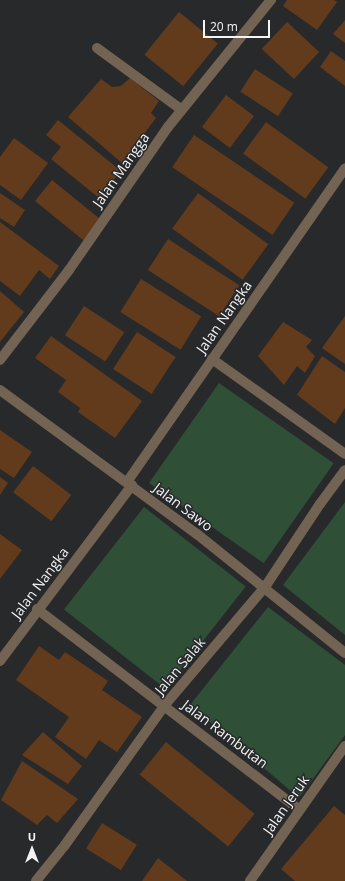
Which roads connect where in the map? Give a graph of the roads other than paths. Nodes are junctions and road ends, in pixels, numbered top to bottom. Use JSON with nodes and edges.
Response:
{"nodes":[{"id":1,"x":270,"y":0,"type":"edge"},
{"id":2,"x":97,"y":48,"type":"dead end"},
{"id":3,"x":182,"y":110,"type":"junction"},
{"id":4,"x":345,"y":168,"type":"edge"},
{"id":5,"x":212,"y":359,"type":"junction"},
{"id":6,"x":0,"y":360,"type":"edge"},
{"id":7,"x":0,"y":390,"type":"edge"},
{"id":8,"x":345,"y":454,"type":"edge"},
{"id":9,"x":345,"y":470,"type":"edge"},
{"id":10,"x":129,"y":484,"type":"junction"},
{"id":11,"x":264,"y":587,"type":"junction"},
{"id":12,"x":38,"y":609,"type":"junction"},
{"id":13,"x":345,"y":653,"type":"edge"},
{"id":14,"x":0,"y":661,"type":"edge"},
{"id":15,"x":164,"y":706,"type":"junction"},
{"id":16,"x":345,"y":746,"type":"edge"},
{"id":17,"x":300,"y":809,"type":"junction"},
{"id":18,"x":36,"y":881,"type":"edge"},
{"id":19,"x":250,"y":881,"type":"edge"}],
"edges":[{"from":1,"to":3,"type":"street","name":"Jalan Mangga"},
{"from":2,"to":3,"type":"street"},
{"from":3,"to":6,"type":"street","name":"Jalan Mangga"},
{"from":4,"to":5,"type":"street","name":"Jalan Nangka"},
{"from":5,"to":8,"type":"street"},
{"from":5,"to":10,"type":"street","name":"Jalan Nangka"},
{"from":7,"to":10,"type":"street","name":"Jalan Sawo"},
{"from":9,"to":11,"type":"street","name":"Jalan Salak"},
{"from":10,"to":11,"type":"street","name":"Jalan Sawo"},
{"from":10,"to":12,"type":"street","name":"Jalan Nangka"},
{"from":11,"to":13,"type":"street","name":"Jalan Sawo"},
{"from":11,"to":15,"type":"street","name":"Jalan Salak"},
{"from":12,"to":14,"type":"street","name":"Jalan Nangka"},
{"from":12,"to":15,"type":"street","name":"Jalan Rambutan"},
{"from":15,"to":17,"type":"street","name":"Jalan Rambutan"},
{"from":15,"to":18,"type":"street","name":"Jalan Salak"},
{"from":16,"to":17,"type":"street","name":"Jalan Jeruk"},
{"from":17,"to":19,"type":"street","name":"Jalan Jeruk"}]}
